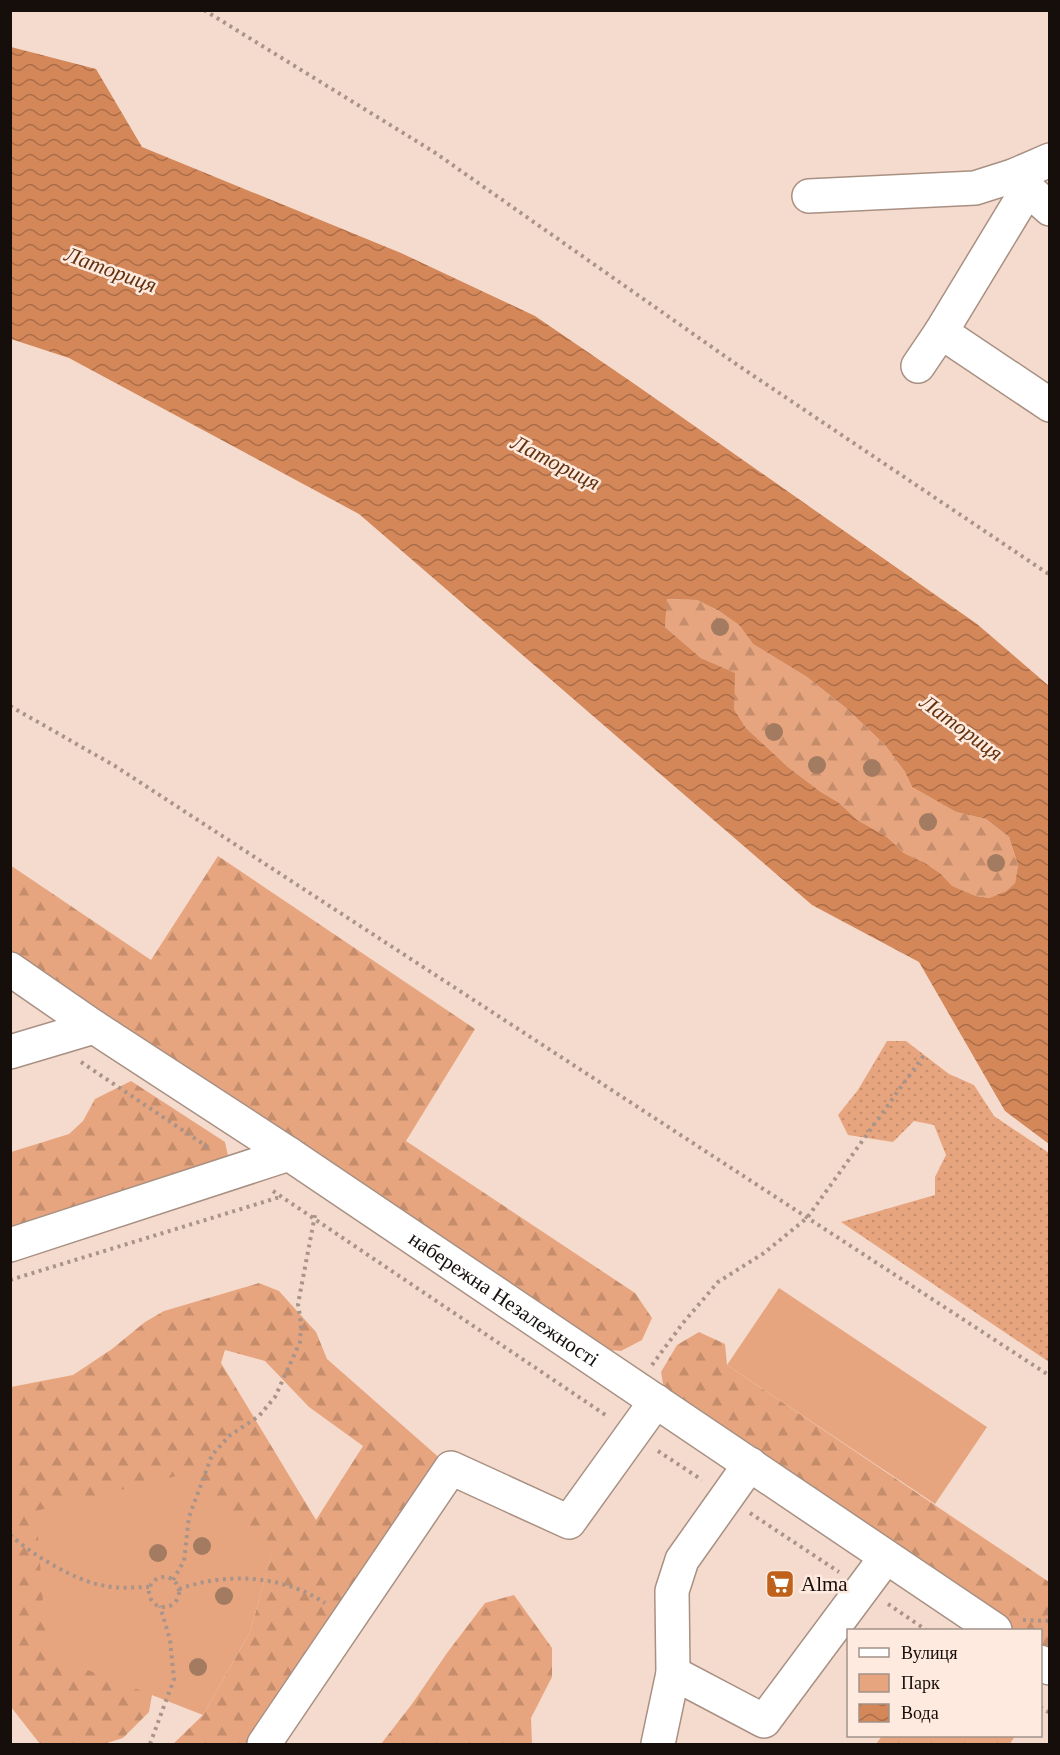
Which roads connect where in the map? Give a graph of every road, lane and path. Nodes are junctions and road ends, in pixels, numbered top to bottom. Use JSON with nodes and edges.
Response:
{"nodes":[{"id":1,"x":204,"y":10,"type":"edge"},
{"id":2,"x":1050,"y":160,"type":"edge"},
{"id":3,"x":1030,"y":192,"type":"edge"},
{"id":4,"x":809,"y":196,"type":"dead end"},
{"id":5,"x":941,"y":332,"type":"junction"},
{"id":6,"x":918,"y":366,"type":"dead end"},
{"id":7,"x":1050,"y":405,"type":"edge"},
{"id":8,"x":1050,"y":575,"type":"edge"},
{"id":9,"x":10,"y":706,"type":"edge"},
{"id":10,"x":10,"y":969,"type":"edge"},
{"id":11,"x":94,"y":1027,"type":"junction"},
{"id":12,"x":49,"y":1041,"type":"junction"},
{"id":13,"x":10,"y":1052,"type":"edge"},
{"id":14,"x":924,"y":1055,"type":"dead end"},
{"id":15,"x":289,"y":1154,"type":"junction"},
{"id":16,"x":241,"y":1170,"type":"junction"},
{"id":17,"x":281,"y":1197,"type":"junction"},
{"id":18,"x":314,"y":1217,"type":"junction"},
{"id":19,"x":807,"y":1218,"type":"junction"},
{"id":20,"x":10,"y":1245,"type":"edge"},
{"id":21,"x":10,"y":1280,"type":"edge"},
{"id":22,"x":1050,"y":1376,"type":"edge"},
{"id":23,"x":646,"y":1394,"type":"junction"},
{"id":24,"x":633,"y":1433,"type":"junction"},
{"id":25,"x":750,"y":1464,"type":"junction"},
{"id":26,"x":727,"y":1497,"type":"junction"},
{"id":27,"x":10,"y":1535,"type":"edge"},
{"id":28,"x":886,"y":1557,"type":"junction"},
{"id":29,"x":173,"y":1580,"type":"junction"},
{"id":30,"x":149,"y":1587,"type":"junction"},
{"id":31,"x":862,"y":1587,"type":"junction"},
{"id":32,"x":160,"y":1606,"type":"junction"},
{"id":33,"x":925,"y":1629,"type":"edge"},
{"id":34,"x":994,"y":1629,"type":"edge"},
{"id":35,"x":673,"y":1673,"type":"junction"},
{"id":36,"x":150,"y":1744,"type":"edge"},
{"id":37,"x":264,"y":1744,"type":"edge"},
{"id":38,"x":658,"y":1744,"type":"edge"}],
"edges":[{"from":1,"to":8,"type":"path"},
{"from":2,"to":3,"type":"street"},
{"from":3,"to":4,"type":"street"},
{"from":3,"to":5,"type":"street"},
{"from":5,"to":6,"type":"street"},
{"from":5,"to":7,"type":"street"},
{"from":9,"to":19,"type":"path"},
{"from":10,"to":11,"type":"street","name":"набережна Незалежності"},
{"from":11,"to":12,"type":"street"},
{"from":11,"to":15,"type":"street","name":"набережна Незалежності"},
{"from":12,"to":13,"type":"street"},
{"from":12,"to":16,"type":"path"},
{"from":14,"to":19,"type":"path"},
{"from":15,"to":16,"type":"street"},
{"from":15,"to":23,"type":"street","name":"набережна Незалежності"},
{"from":16,"to":17,"type":"path"},
{"from":16,"to":20,"type":"street"},
{"from":17,"to":18,"type":"path"},
{"from":17,"to":21,"type":"path"},
{"from":18,"to":24,"type":"path"},
{"from":18,"to":29,"type":"path"},
{"from":19,"to":22,"type":"path"},
{"from":19,"to":23,"type":"path"},
{"from":23,"to":24,"type":"street"},
{"from":23,"to":25,"type":"street","name":"набережна Незалежності"},
{"from":24,"to":26,"type":"path"},
{"from":24,"to":37,"type":"street"},
{"from":25,"to":26,"type":"street"},
{"from":25,"to":28,"type":"street","name":"набережна Незалежності"},
{"from":26,"to":31,"type":"path"},
{"from":26,"to":35,"type":"street"},
{"from":27,"to":30,"type":"path"},
{"from":28,"to":31,"type":"street"},
{"from":28,"to":34,"type":"street","name":"набережна Незалежності"},
{"from":29,"to":30,"type":"path"},
{"from":29,"to":32,"type":"path"},
{"from":30,"to":32,"type":"path"},
{"from":31,"to":33,"type":"path"},
{"from":31,"to":35,"type":"street"},
{"from":32,"to":36,"type":"path"},
{"from":35,"to":38,"type":"street"}]}
